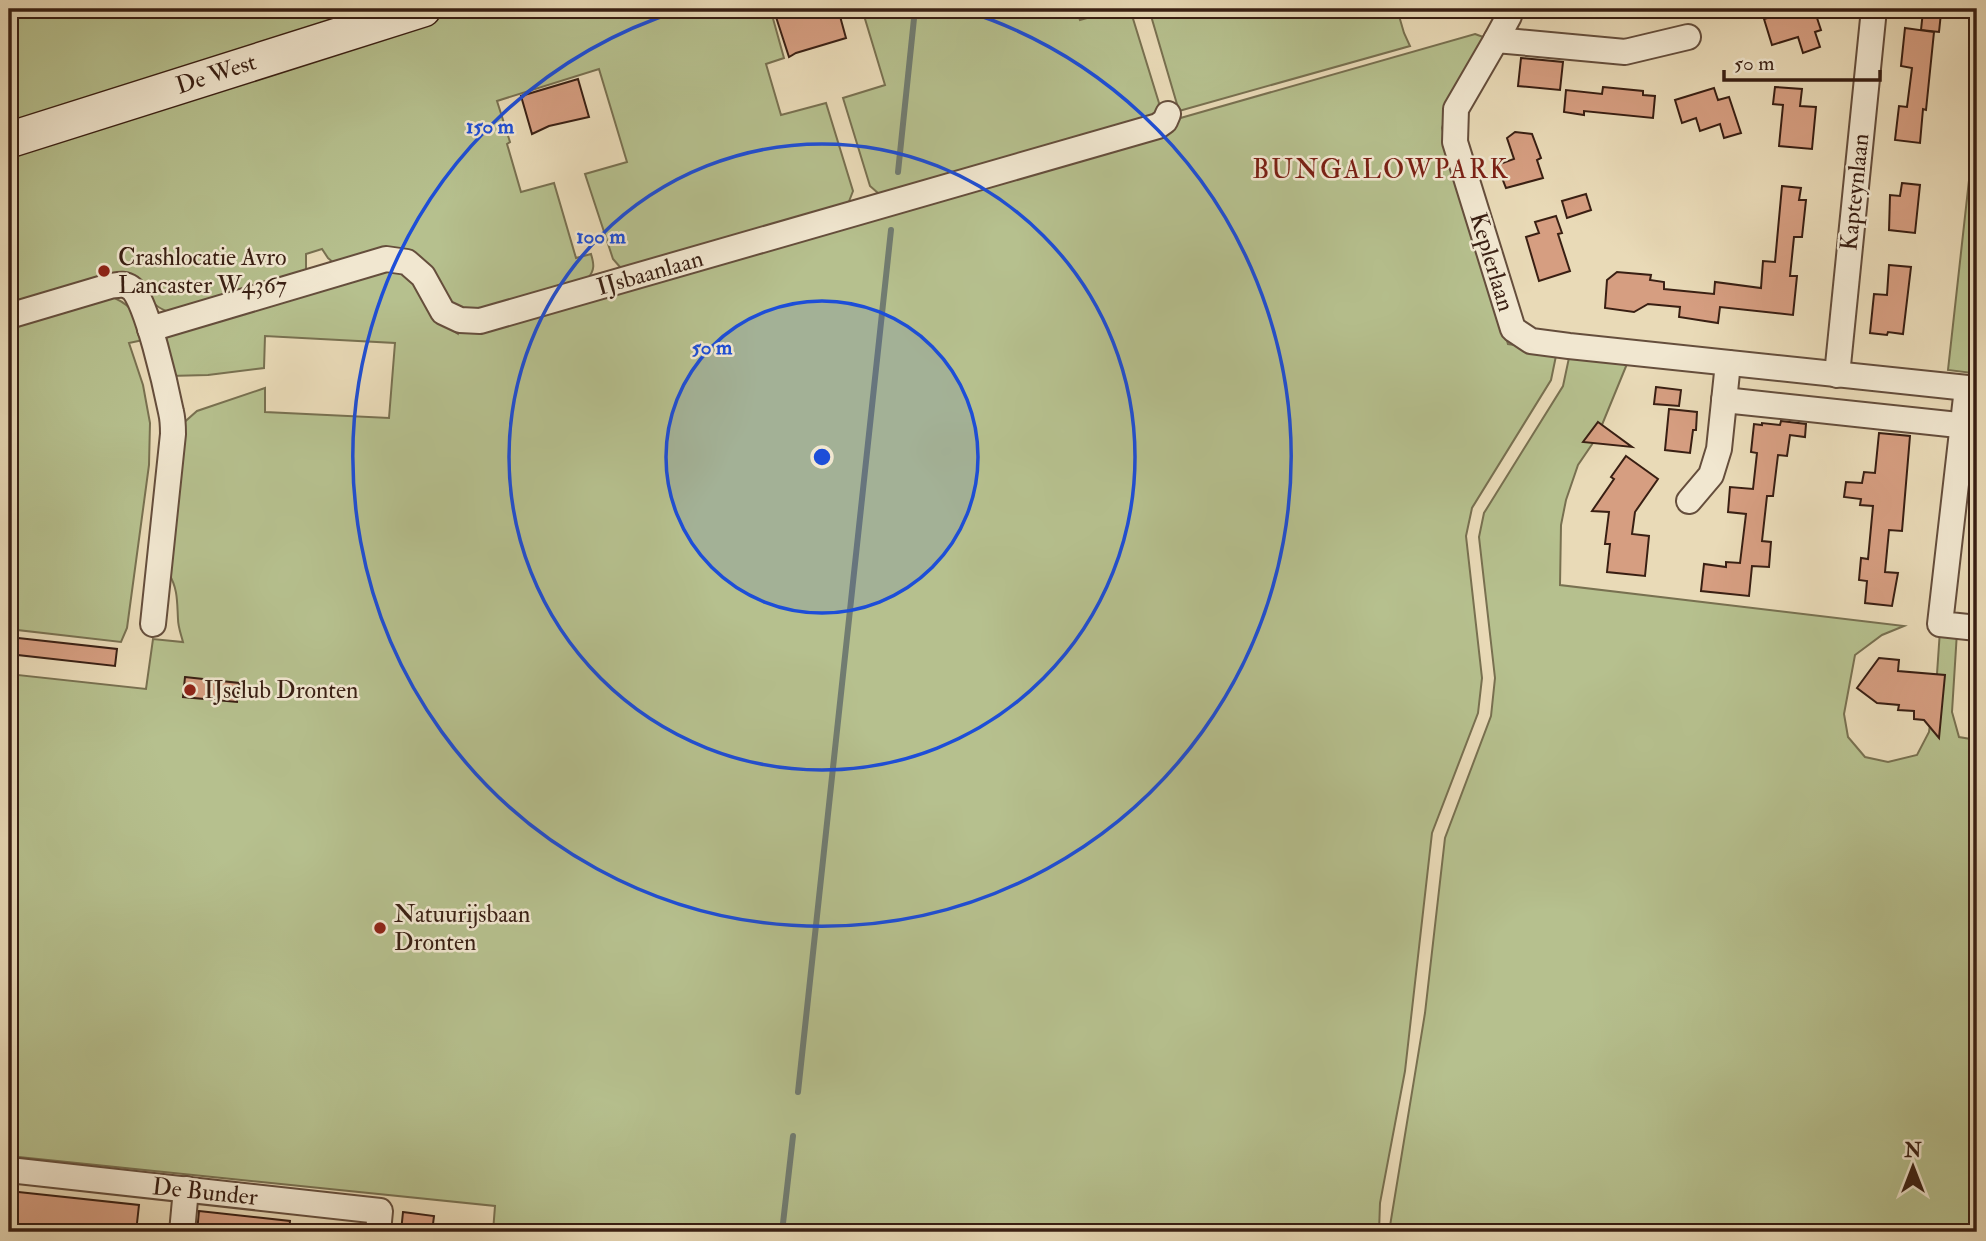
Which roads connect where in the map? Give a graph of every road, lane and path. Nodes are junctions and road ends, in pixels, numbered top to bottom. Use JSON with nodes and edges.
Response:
{"nodes":[{"id":1,"x":423,"y":9,"type":"edge"},
{"id":2,"x":1510,"y":9,"type":"edge"},
{"id":3,"x":1874,"y":9,"type":"edge"},
{"id":4,"x":1688,"y":37,"type":"dead end"},
{"id":5,"x":1496,"y":40,"type":"junction"},
{"id":6,"x":1168,"y":114,"type":"dead end"},
{"id":7,"x":9,"y":140,"type":"edge"},
{"id":8,"x":9,"y":316,"type":"edge"},
{"id":9,"x":150,"y":329,"type":"junction"},
{"id":10,"x":1728,"y":363,"type":"junction"},
{"id":11,"x":1837,"y":375,"type":"junction"},
{"id":12,"x":1972,"y":389,"type":"edge"},
{"id":13,"x":1724,"y":400,"type":"junction"},
{"id":14,"x":1970,"y":426,"type":"edge"},
{"id":15,"x":1689,"y":501,"type":"dead end"},
{"id":16,"x":153,"y":624,"type":"dead end"},
{"id":17,"x":1977,"y":628,"type":"edge"},
{"id":18,"x":9,"y":1170,"type":"edge"},
{"id":19,"x":186,"y":1189,"type":"junction"},
{"id":20,"x":182,"y":1232,"type":"edge"},
{"id":21,"x":378,"y":1232,"type":"edge"}],
"edges":[{"from":1,"to":7,"type":"main road","name":"De West"},
{"from":2,"to":5,"type":"street","name":"Keplerlaan"},
{"from":3,"to":11,"type":"street","name":"Kapteynlaan"},
{"from":4,"to":5,"type":"street"},
{"from":5,"to":10,"type":"street","name":"Keplerlaan"},
{"from":6,"to":9,"type":"street","name":"IJsbaanlaan"},
{"from":8,"to":9,"type":"street"},
{"from":9,"to":16,"type":"street"},
{"from":10,"to":11,"type":"street","name":"Keplerlaan"},
{"from":10,"to":13,"type":"street"},
{"from":11,"to":12,"type":"street","name":"Keplerlaan"},
{"from":12,"to":14,"type":"street"},
{"from":13,"to":14,"type":"street"},
{"from":13,"to":15,"type":"street"},
{"from":14,"to":17,"type":"street"},
{"from":18,"to":19,"type":"street","name":"De Bunder"},
{"from":19,"to":20,"type":"street"},
{"from":19,"to":21,"type":"street","name":"De Bunder"}]}
